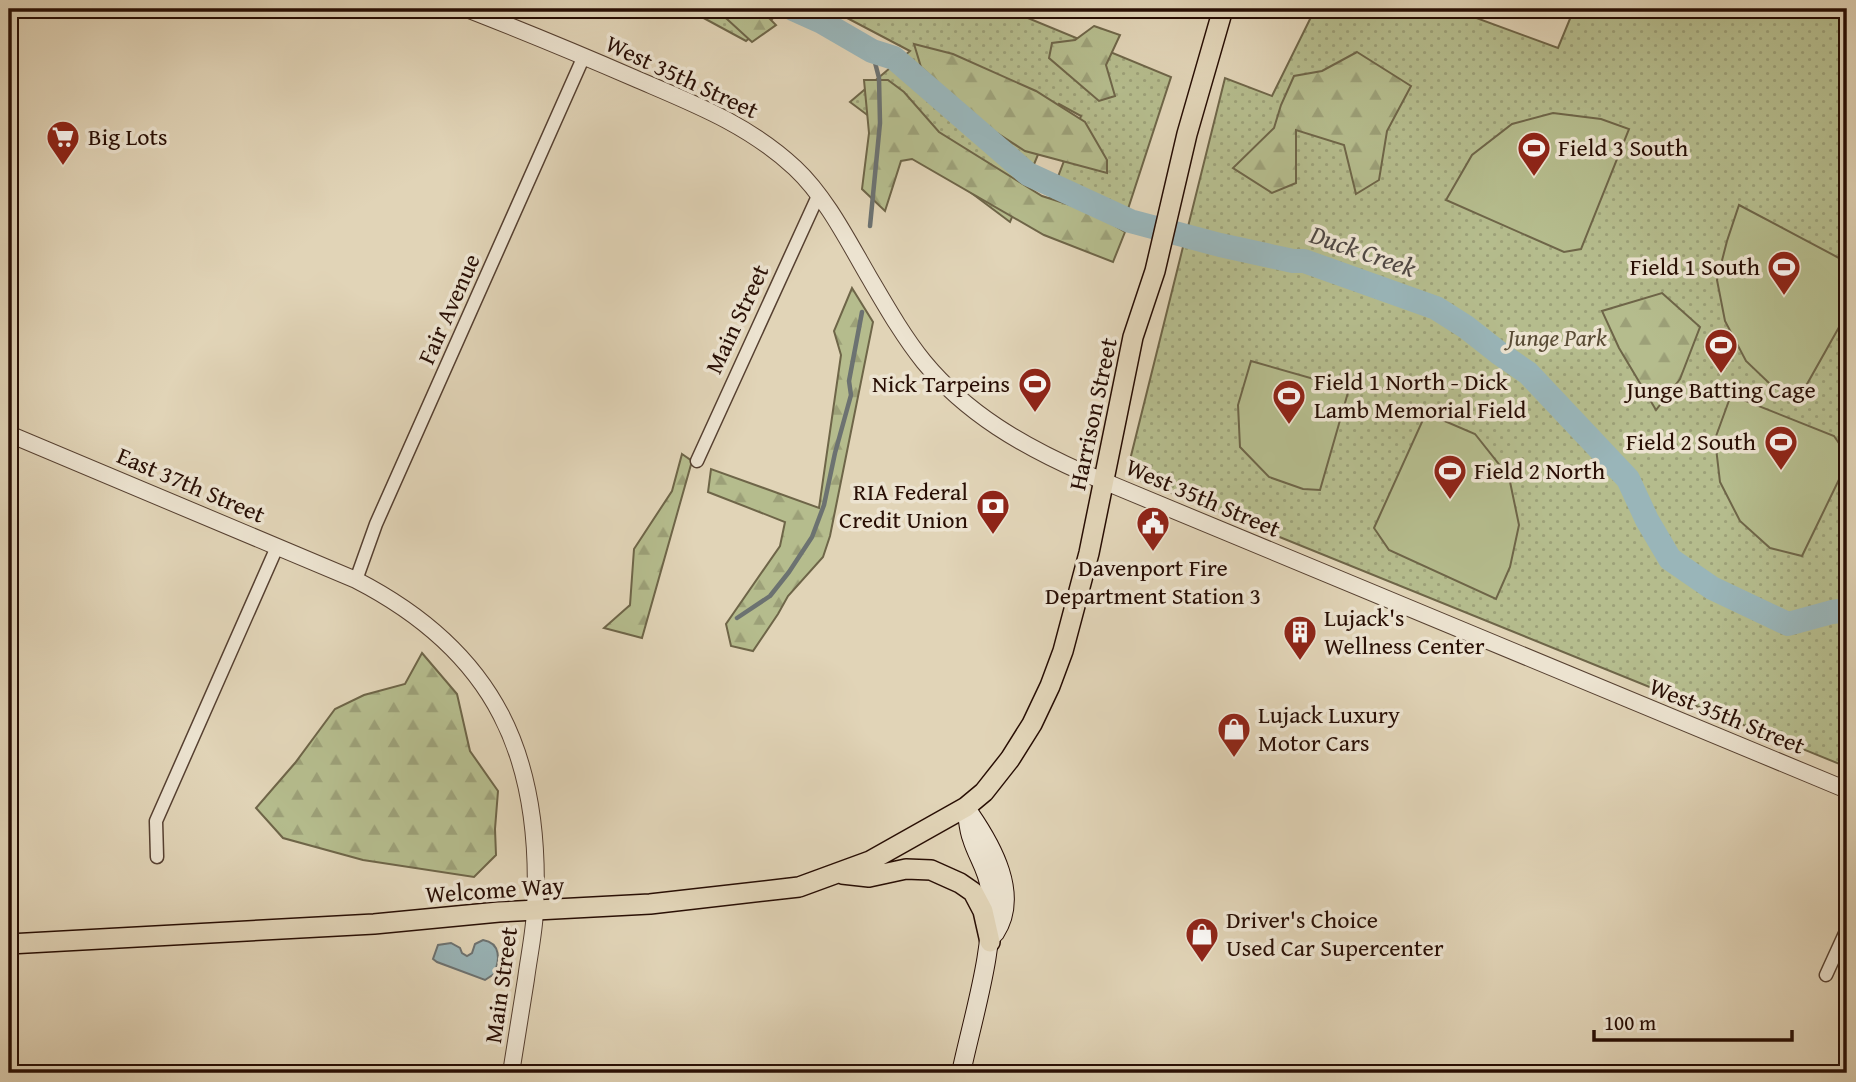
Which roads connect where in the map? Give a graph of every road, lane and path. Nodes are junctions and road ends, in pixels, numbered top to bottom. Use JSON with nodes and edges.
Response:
{"nodes":[{"id":1,"x":467,"y":9,"type":"edge"},
{"id":2,"x":1223,"y":9,"type":"edge"},
{"id":3,"x":583,"y":56,"type":"junction"},
{"id":4,"x":818,"y":196,"type":"junction"},
{"id":5,"x":9,"y":434,"type":"edge"},
{"id":6,"x":697,"y":461,"type":"dead end"},
{"id":7,"x":1104,"y":482,"type":"junction"},
{"id":8,"x":278,"y":547,"type":"junction"},
{"id":9,"x":356,"y":580,"type":"junction"},
{"id":10,"x":1847,"y":790,"type":"edge"},
{"id":11,"x":966,"y":807,"type":"junction"},
{"id":12,"x":533,"y":820,"type":"joint"},
{"id":13,"x":157,"y":857,"type":"dead end"},
{"id":14,"x":837,"y":874,"type":"junction"},
{"id":15,"x":535,"y":911,"type":"junction"},
{"id":16,"x":1847,"y":929,"type":"edge"},
{"id":17,"x":990,"y":942,"type":"junction"},
{"id":18,"x":9,"y":944,"type":"edge"},
{"id":19,"x":1825,"y":975,"type":"dead end"},
{"id":20,"x":511,"y":1073,"type":"edge"},
{"id":21,"x":961,"y":1073,"type":"edge"}],
"edges":[{"from":1,"to":3,"type":"street","name":"West 35th Street"},
{"from":2,"to":7,"type":"highway","name":"Harrison Street"},
{"from":3,"to":4,"type":"street","name":"West 35th Street"},
{"from":3,"to":9,"type":"street","name":"Fair Avenue"},
{"from":4,"to":6,"type":"street","name":"Main Street"},
{"from":4,"to":7,"type":"street","name":"West 35th Street"},
{"from":5,"to":8,"type":"street","name":"East 37th Street"},
{"from":7,"to":10,"type":"street","name":"West 35th Street"},
{"from":7,"to":11,"type":"highway","name":"Harrison Street"},
{"from":8,"to":9,"type":"street","name":"East 37th Street"},
{"from":8,"to":13,"type":"street"},
{"from":9,"to":12,"type":"street","name":"East 37th Street"},
{"from":11,"to":14,"type":"highway","name":"Welcome Way"},
{"from":11,"to":17,"type":"main road"},
{"from":12,"to":15,"type":"street","name":"Main Street"},
{"from":14,"to":15,"type":"highway","name":"Welcome Way"},
{"from":14,"to":17,"type":"highway"},
{"from":15,"to":18,"type":"highway","name":"Welcome Way"},
{"from":15,"to":20,"type":"street","name":"Main Street"},
{"from":16,"to":19,"type":"street"},
{"from":17,"to":21,"type":"main road"}]}
